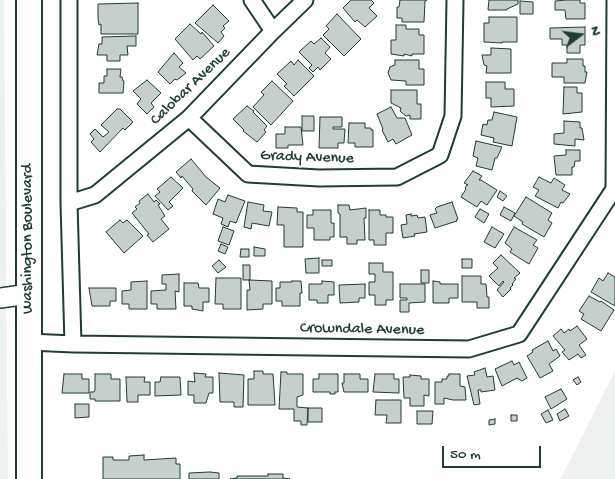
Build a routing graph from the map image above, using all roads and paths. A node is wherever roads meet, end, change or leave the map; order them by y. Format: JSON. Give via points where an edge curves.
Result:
{"nodes":[{"id":1,"x":29,"y":0,"type":"edge"},
{"id":2,"x":69,"y":0,"type":"edge"},
{"id":3,"x":252,"y":0,"type":"edge"},
{"id":4,"x":305,"y":0,"type":"edge"},
{"id":5,"x":455,"y":0,"type":"edge"},
{"id":6,"x":615,"y":0,"type":"edge"},
{"id":7,"x":273,"y":30,"type":"junction"},
{"id":8,"x":189,"y":118,"type":"junction"},
{"id":9,"x":615,"y":189,"type":"edge"},
{"id":10,"x":69,"y":203,"type":"junction"},
{"id":11,"x":29,"y":294,"type":"junction"},
{"id":12,"x":0,"y":298,"type":"edge"},
{"id":13,"x":29,"y":342,"type":"junction"},
{"id":14,"x":73,"y":344,"type":"junction"},
{"id":15,"x":29,"y":479,"type":"edge"}],
"edges":[{"from":1,"to":11,"type":"main road","name":"Washington Boulevard"},
{"from":2,"to":10,"type":"street"},
{"from":3,"to":7,"type":"street"},
{"from":4,"to":7,"type":"street","name":"Calobar Avenue"},
{"from":5,"to":8,"type":"street","name":"Grady Avenue","via":[[453,116],[440,155],[397,177],[319,178],[248,174]]},
{"from":6,"to":9,"type":"street"},
{"from":7,"to":8,"type":"street","name":"Calobar Avenue"},
{"from":8,"to":10,"type":"street","name":"Calobar Avenue","via":[[95,195]]},
{"from":9,"to":14,"type":"street","name":"Crowndale Avenue","via":[[518,334],[469,349]]},
{"from":10,"to":14,"type":"street"},
{"from":11,"to":12,"type":"street"},
{"from":11,"to":13,"type":"main road","name":"Washington Boulevard"},
{"from":13,"to":14,"type":"street","name":"Crowndale Avenue"},
{"from":13,"to":15,"type":"main road","name":"Washington Boulevard"}]}
